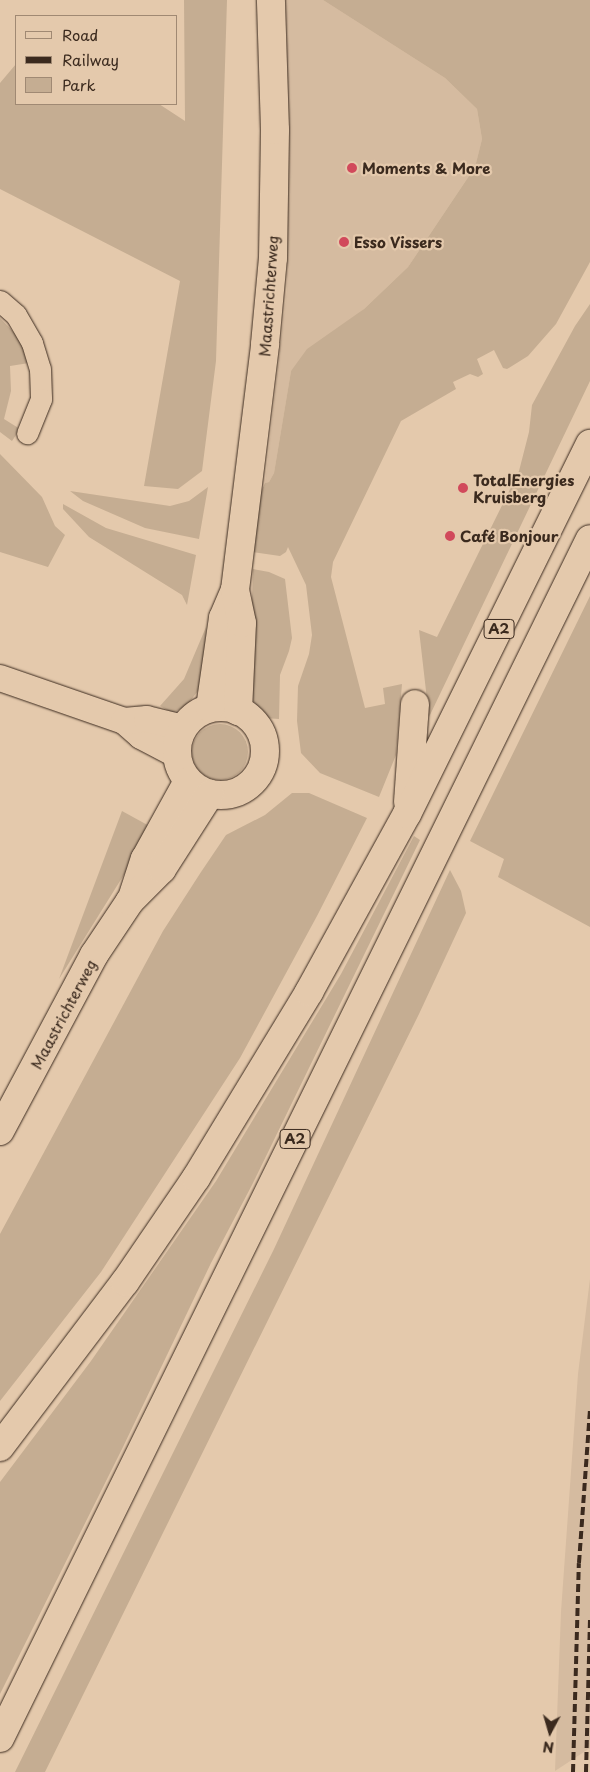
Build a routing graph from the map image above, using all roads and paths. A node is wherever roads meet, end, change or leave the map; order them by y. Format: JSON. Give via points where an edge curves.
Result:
{"nodes":[{"id":1,"x":271,"y":0,"type":"edge"},
{"id":2,"x":0,"y":301,"type":"edge"},
{"id":3,"x":27,"y":433,"type":"dead end"},
{"id":4,"x":590,"y":444,"type":"edge"},
{"id":5,"x":590,"y":539,"type":"edge"},
{"id":6,"x":236,"y":590,"type":"junction"},
{"id":7,"x":0,"y":678,"type":"edge"},
{"id":8,"x":415,"y":704,"type":"dead end"},
{"id":9,"x":210,"y":708,"type":"junction"},
{"id":10,"x":238,"y":711,"type":"junction"},
{"id":11,"x":124,"y":721,"type":"junction"},
{"id":12,"x":184,"y":728,"type":"junction"},
{"id":13,"x":177,"y":755,"type":"junction"},
{"id":14,"x":199,"y":788,"type":"junction"},
{"id":15,"x":407,"y":814,"type":"junction"},
{"id":16,"x":0,"y":1130,"type":"edge"},
{"id":17,"x":0,"y":1446,"type":"edge"},
{"id":18,"x":0,"y":1738,"type":"edge"}],
"edges":[{"from":1,"to":6,"type":"main road","name":"Maastrichterweg","via":[[275,130],[273,258],[266,344]]},
{"from":2,"to":3,"type":"street","via":[[16,315],[32,343],[40,369],[41,399]]},
{"from":4,"to":15,"type":"main road","number":"A2"},
{"from":5,"to":18,"type":"main road","number":"A2"},
{"from":6,"to":9,"type":"main road","name":"Maastrichterweg","via":[[223,618]]},
{"from":6,"to":10,"type":"main road","name":"Maastrichterweg","via":[[242,623]]},
{"from":7,"to":11,"type":"street"},
{"from":8,"to":15,"type":"main road","number":"A2"},
{"from":9,"to":10,"type":"main road"},
{"from":9,"to":12,"type":"main road","via":[[198,714]]},
{"from":10,"to":14,"type":"main road","via":[[256,724],[263,737],[263,766],[251,784],[239,792],[225,795]]},
{"from":11,"to":12,"type":"street","via":[[147,719]]},
{"from":11,"to":13,"type":"street","via":[[141,736]]},
{"from":12,"to":13,"type":"main road","via":[[178,741]]},
{"from":13,"to":14,"type":"main road","via":[[180,769]]},
{"from":14,"to":16,"type":"main road","name":"Maastrichterweg","via":[[145,859],[130,901],[79,981]]},
{"from":15,"to":17,"type":"main road","number":"A2","via":[[309,992],[196,1178],[125,1282]]}]}
